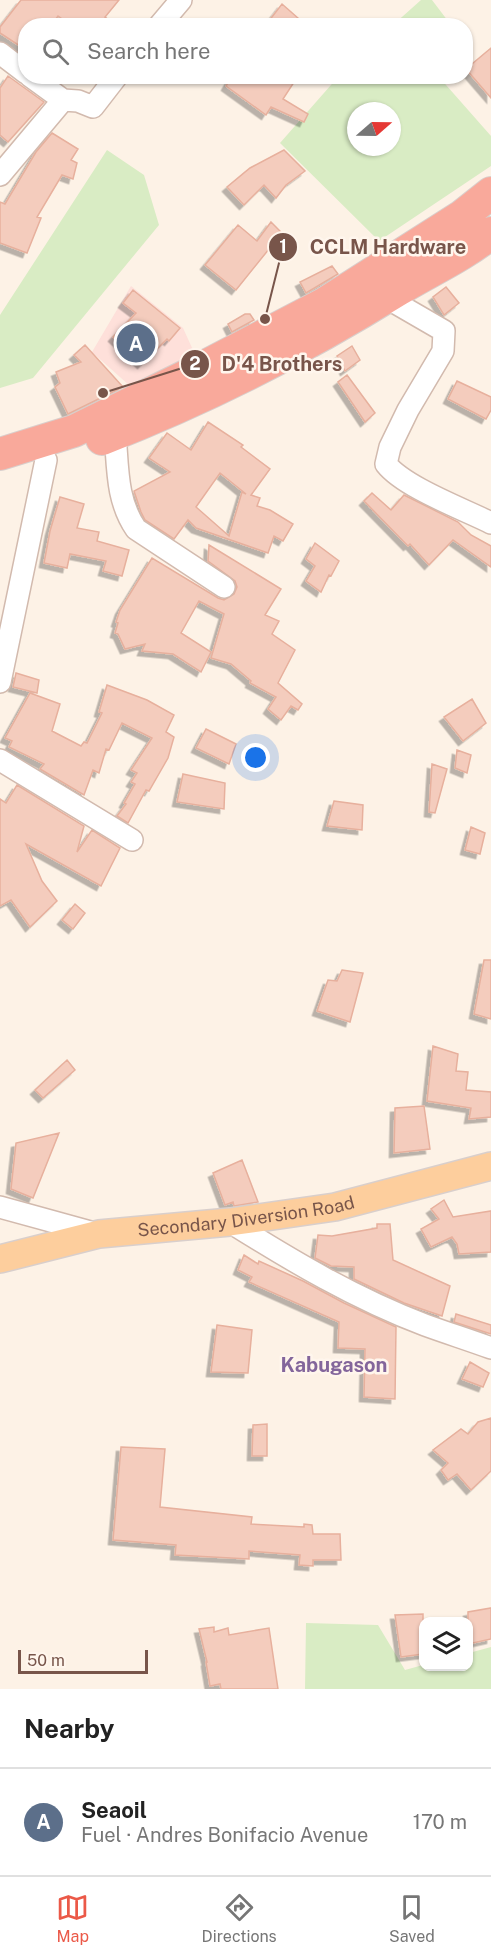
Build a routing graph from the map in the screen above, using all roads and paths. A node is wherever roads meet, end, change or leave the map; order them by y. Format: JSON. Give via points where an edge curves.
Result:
{"nodes":[{"id":1,"x":181,"y":0,"type":"edge"},
{"id":2,"x":166,"y":18,"type":"edge"},
{"id":3,"x":0,"y":53,"type":"edge"},
{"id":4,"x":18,"y":67,"type":"edge"},
{"id":5,"x":41,"y":84,"type":"edge"},
{"id":6,"x":111,"y":84,"type":"edge"},
{"id":7,"x":63,"y":100,"type":"junction"},
{"id":8,"x":0,"y":175,"type":"edge"},
{"id":9,"x":491,"y":193,"type":"edge"},
{"id":10,"x":491,"y":233,"type":"edge"},
{"id":11,"x":387,"y":298,"type":"junction"},
{"id":12,"x":115,"y":433,"type":"junction"},
{"id":13,"x":0,"y":454,"type":"edge"},
{"id":14,"x":46,"y":460,"type":"junction"},
{"id":15,"x":0,"y":477,"type":"edge"},
{"id":16,"x":491,"y":523,"type":"edge"},
{"id":17,"x":224,"y":587,"type":"dead end"},
{"id":18,"x":1,"y":675,"type":"edge"},
{"id":19,"x":0,"y":760,"type":"edge"},
{"id":20,"x":132,"y":840,"type":"dead end"},
{"id":21,"x":491,"y":1166,"type":"edge"},
{"id":22,"x":0,"y":1207,"type":"edge"},
{"id":23,"x":230,"y":1222,"type":"junction"},
{"id":24,"x":99,"y":1234,"type":"junction"},
{"id":25,"x":0,"y":1259,"type":"edge"},
{"id":26,"x":491,"y":1348,"type":"edge"}],
"edges":[{"from":1,"to":2,"type":"street"},
{"from":3,"to":4,"type":"street"},
{"from":5,"to":7,"type":"street"},
{"from":6,"to":7,"type":"street","via":[[93,107]]},
{"from":7,"to":8,"type":"street"},
{"from":9,"to":13,"type":"highway","via":[[462,216],[324,304],[74,431]]},
{"from":10,"to":11,"type":"highway"},
{"from":11,"to":12,"type":"highway","via":[[264,365]]},
{"from":11,"to":16,"type":"street","via":[[444,331],[443,351],[408,410],[386,464],[423,490]]},
{"from":12,"to":14,"type":"highway"},
{"from":12,"to":17,"type":"street","via":[[119,489],[126,515],[136,529]]},
{"from":14,"to":15,"type":"highway"},
{"from":14,"to":18,"type":"street"},
{"from":19,"to":20,"type":"street"},
{"from":21,"to":23,"type":"main road","name":"Secondary Diversion Road","via":[[335,1207]]},
{"from":22,"to":24,"type":"street","name":"Secondary Diversion Road"},
{"from":23,"to":24,"type":"main road","name":"Secondary Diversion Road"},
{"from":23,"to":26,"type":"street","via":[[347,1290],[425,1325]]},
{"from":24,"to":25,"type":"main road"}]}
